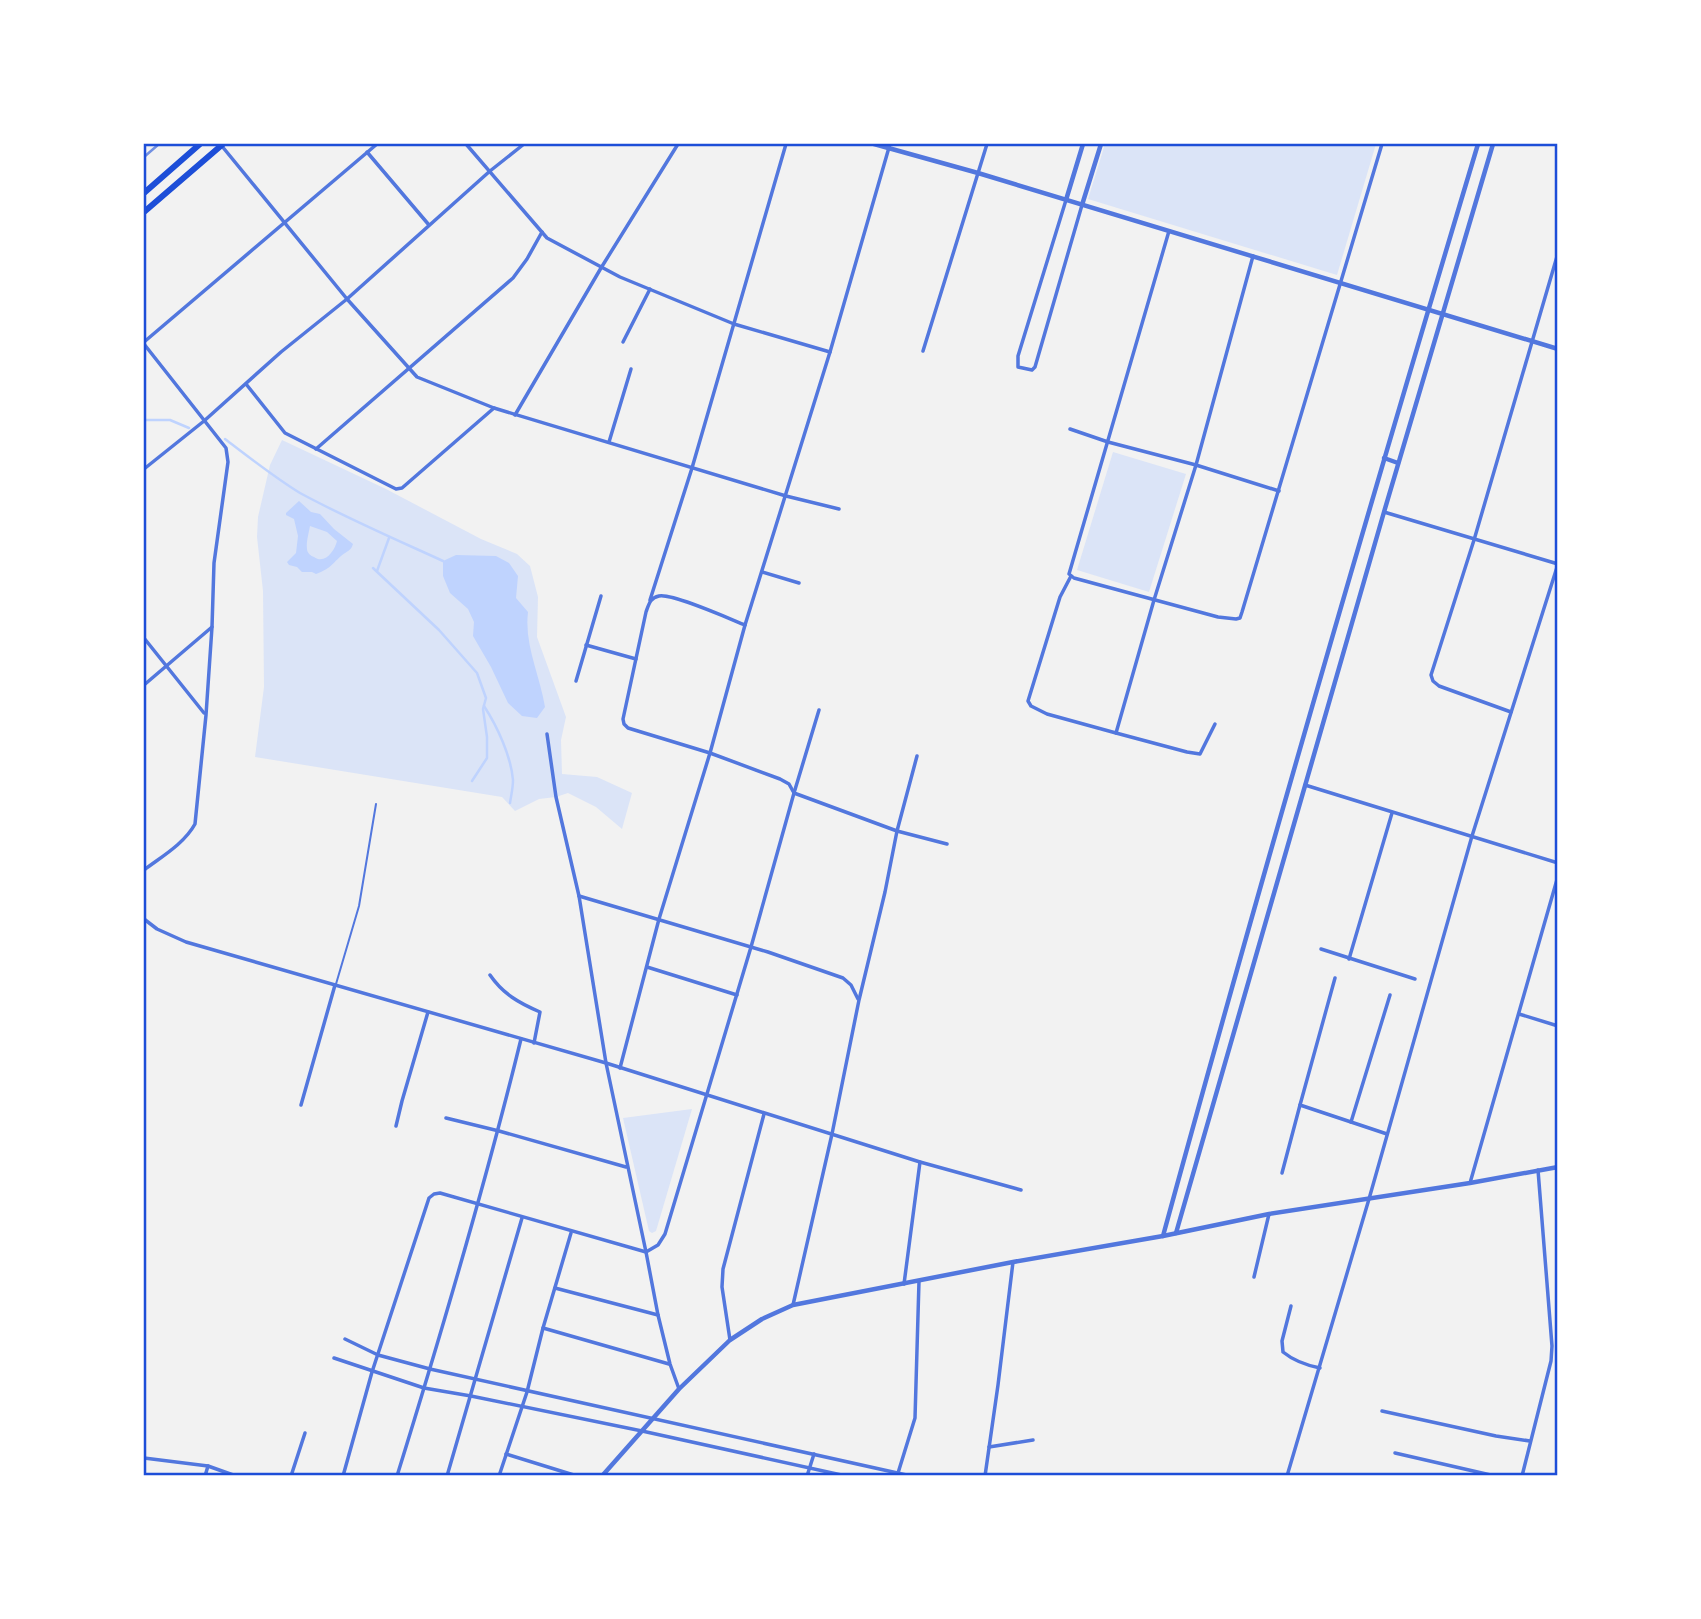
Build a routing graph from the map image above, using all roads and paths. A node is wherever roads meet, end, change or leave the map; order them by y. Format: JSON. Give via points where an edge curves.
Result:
{"nodes":[{"id":1,"x":200,"y":144,"type":"edge"},
{"id":2,"x":222,"y":144,"type":"edge"},
{"id":3,"x":377,"y":144,"type":"edge"},
{"id":4,"x":466,"y":144,"type":"edge"},
{"id":5,"x":524,"y":144,"type":"edge"},
{"id":6,"x":678,"y":144,"type":"edge"},
{"id":7,"x":786,"y":144,"type":"edge"},
{"id":8,"x":874,"y":144,"type":"edge"},
{"id":9,"x":987,"y":144,"type":"edge"},
{"id":10,"x":1083,"y":144,"type":"edge"},
{"id":11,"x":1101,"y":144,"type":"edge"},
{"id":12,"x":1382,"y":144,"type":"edge"},
{"id":13,"x":1478,"y":144,"type":"edge"},
{"id":14,"x":1493,"y":144,"type":"edge"},
{"id":15,"x":889,"y":145,"type":"edge"},
{"id":16,"x":367,"y":152,"type":"junction"},
{"id":17,"x":489,"y":171,"type":"junction"},
{"id":18,"x":978,"y":173,"type":"junction"},
{"id":19,"x":144,"y":193,"type":"edge"},
{"id":20,"x":1066,"y":200,"type":"junction"},
{"id":21,"x":1082,"y":205,"type":"junction"},
{"id":22,"x":144,"y":212,"type":"edge"},
{"id":23,"x":285,"y":222,"type":"junction"},
{"id":24,"x":429,"y":225,"type":"junction"},
{"id":25,"x":1169,"y":231,"type":"junction"},
{"id":26,"x":542,"y":232,"type":"junction"},
{"id":27,"x":1558,"y":253,"type":"edge"},
{"id":28,"x":1253,"y":256,"type":"junction"},
{"id":29,"x":601,"y":268,"type":"junction"},
{"id":30,"x":1340,"y":282,"type":"junction"},
{"id":31,"x":650,"y":289,"type":"junction"},
{"id":32,"x":347,"y":299,"type":"junction"},
{"id":33,"x":1428,"y":310,"type":"junction"},
{"id":34,"x":1441,"y":314,"type":"junction"},
{"id":35,"x":734,"y":324,"type":"junction"},
{"id":36,"x":1532,"y":341,"type":"junction"},
{"id":37,"x":623,"y":342,"type":"dead end"},
{"id":38,"x":144,"y":343,"type":"edge"},
{"id":39,"x":1558,"y":349,"type":"edge"},
{"id":40,"x":923,"y":351,"type":"dead end"},
{"id":41,"x":830,"y":352,"type":"junction"},
{"id":42,"x":409,"y":368,"type":"junction"},
{"id":43,"x":631,"y":369,"type":"dead end"},
{"id":44,"x":246,"y":384,"type":"junction"},
{"id":45,"x":494,"y":408,"type":"junction"},
{"id":46,"x":515,"y":415,"type":"junction"},
{"id":47,"x":204,"y":421,"type":"junction"},
{"id":48,"x":1070,"y":429,"type":"dead end"},
{"id":49,"x":609,"y":442,"type":"junction"},
{"id":50,"x":1108,"y":442,"type":"junction"},
{"id":51,"x":316,"y":449,"type":"junction"},
{"id":52,"x":1384,"y":458,"type":"junction"},
{"id":53,"x":1398,"y":463,"type":"junction"},
{"id":54,"x":1196,"y":465,"type":"junction"},
{"id":55,"x":692,"y":468,"type":"junction"},
{"id":56,"x":144,"y":470,"type":"edge"},
{"id":57,"x":1279,"y":491,"type":"junction"},
{"id":58,"x":786,"y":496,"type":"junction"},
{"id":59,"x":839,"y":509,"type":"dead end"},
{"id":60,"x":1384,"y":512,"type":"junction"},
{"id":61,"x":1474,"y":540,"type":"junction"},
{"id":62,"x":1557,"y":564,"type":"edge"},
{"id":63,"x":761,"y":572,"type":"junction"},
{"id":64,"x":1071,"y":576,"type":"junction"},
{"id":65,"x":799,"y":583,"type":"dead end"},
{"id":66,"x":601,"y":596,"type":"dead end"},
{"id":67,"x":650,"y":600,"type":"junction"},
{"id":68,"x":1154,"y":600,"type":"junction"},
{"id":69,"x":745,"y":625,"type":"junction"},
{"id":70,"x":212,"y":627,"type":"junction"},
{"id":71,"x":144,"y":638,"type":"edge"},
{"id":72,"x":586,"y":645,"type":"junction"},
{"id":73,"x":636,"y":659,"type":"junction"},
{"id":74,"x":167,"y":666,"type":"junction"},
{"id":75,"x":576,"y":681,"type":"dead end"},
{"id":76,"x":144,"y":685,"type":"edge"},
{"id":77,"x":819,"y":710,"type":"dead end"},
{"id":78,"x":1511,"y":712,"type":"junction"},
{"id":79,"x":206,"y":715,"type":"junction"},
{"id":80,"x":1215,"y":724,"type":"dead end"},
{"id":81,"x":1116,"y":733,"type":"junction"},
{"id":82,"x":547,"y":734,"type":"dead end"},
{"id":83,"x":709,"y":753,"type":"junction"},
{"id":84,"x":917,"y":756,"type":"dead end"},
{"id":85,"x":1304,"y":785,"type":"junction"},
{"id":86,"x":793,"y":793,"type":"junction"},
{"id":87,"x":376,"y":804,"type":"dead end"},
{"id":88,"x":1392,"y":813,"type":"junction"},
{"id":89,"x":897,"y":831,"type":"junction"},
{"id":90,"x":1472,"y":836,"type":"junction"},
{"id":91,"x":947,"y":844,"type":"dead end"},
{"id":92,"x":1558,"y":863,"type":"edge"},
{"id":93,"x":144,"y":870,"type":"edge"},
{"id":94,"x":1558,"y":876,"type":"edge"},
{"id":95,"x":579,"y":896,"type":"junction"},
{"id":96,"x":144,"y":919,"type":"edge"},
{"id":97,"x":659,"y":919,"type":"junction"},
{"id":98,"x":751,"y":947,"type":"junction"},
{"id":99,"x":1321,"y":949,"type":"dead end"},
{"id":100,"x":1349,"y":959,"type":"junction"},
{"id":101,"x":647,"y":967,"type":"junction"},
{"id":102,"x":490,"y":975,"type":"dead end"},
{"id":103,"x":1335,"y":978,"type":"dead end"},
{"id":104,"x":1415,"y":979,"type":"dead end"},
{"id":105,"x":335,"y":985,"type":"junction"},
{"id":106,"x":737,"y":995,"type":"junction"},
{"id":107,"x":1390,"y":995,"type":"dead end"},
{"id":108,"x":859,"y":1000,"type":"junction"},
{"id":109,"x":428,"y":1012,"type":"junction"},
{"id":110,"x":1519,"y":1014,"type":"junction"},
{"id":111,"x":1558,"y":1026,"type":"edge"},
{"id":112,"x":521,"y":1039,"type":"junction"},
{"id":113,"x":534,"y":1043,"type":"junction"},
{"id":114,"x":606,"y":1063,"type":"junction"},
{"id":115,"x":620,"y":1068,"type":"junction"},
{"id":116,"x":707,"y":1095,"type":"junction"},
{"id":117,"x":301,"y":1105,"type":"dead end"},
{"id":118,"x":1300,"y":1105,"type":"junction"},
{"id":119,"x":764,"y":1113,"type":"junction"},
{"id":120,"x":446,"y":1118,"type":"dead end"},
{"id":121,"x":1351,"y":1122,"type":"junction"},
{"id":122,"x":396,"y":1126,"type":"dead end"},
{"id":123,"x":499,"y":1131,"type":"junction"},
{"id":124,"x":832,"y":1134,"type":"junction"},
{"id":125,"x":1387,"y":1134,"type":"junction"},
{"id":126,"x":920,"y":1162,"type":"junction"},
{"id":127,"x":627,"y":1167,"type":"junction"},
{"id":128,"x":1558,"y":1167,"type":"edge"},
{"id":129,"x":1538,"y":1170,"type":"junction"},
{"id":130,"x":1282,"y":1173,"type":"dead end"},
{"id":131,"x":1470,"y":1183,"type":"junction"},
{"id":132,"x":1021,"y":1190,"type":"dead end"},
{"id":133,"x":1369,"y":1199,"type":"junction"},
{"id":134,"x":477,"y":1205,"type":"junction"},
{"id":135,"x":1269,"y":1214,"type":"junction"},
{"id":136,"x":522,"y":1218,"type":"junction"},
{"id":137,"x":571,"y":1232,"type":"junction"},
{"id":138,"x":1176,"y":1233,"type":"junction"},
{"id":139,"x":1163,"y":1236,"type":"junction"},
{"id":140,"x":646,"y":1252,"type":"junction"},
{"id":141,"x":1013,"y":1262,"type":"junction"},
{"id":142,"x":1254,"y":1278,"type":"dead end"},
{"id":143,"x":919,"y":1281,"type":"junction"},
{"id":144,"x":904,"y":1284,"type":"junction"},
{"id":145,"x":555,"y":1288,"type":"junction"},
{"id":146,"x":793,"y":1305,"type":"junction"},
{"id":147,"x":1292,"y":1306,"type":"dead end"},
{"id":148,"x":658,"y":1315,"type":"junction"},
{"id":149,"x":543,"y":1328,"type":"junction"},
{"id":150,"x":345,"y":1339,"type":"dead end"},
{"id":151,"x":730,"y":1340,"type":"junction"},
{"id":152,"x":1555,"y":1347,"type":"edge"},
{"id":153,"x":378,"y":1355,"type":"junction"},
{"id":154,"x":334,"y":1358,"type":"dead end"},
{"id":155,"x":670,"y":1364,"type":"junction"},
{"id":156,"x":1320,"y":1368,"type":"junction"},
{"id":157,"x":430,"y":1369,"type":"junction"},
{"id":158,"x":372,"y":1372,"type":"junction"},
{"id":159,"x":477,"y":1378,"type":"junction"},
{"id":160,"x":424,"y":1388,"type":"junction"},
{"id":161,"x":679,"y":1389,"type":"junction"},
{"id":162,"x":527,"y":1392,"type":"junction"},
{"id":163,"x":471,"y":1396,"type":"junction"},
{"id":164,"x":522,"y":1407,"type":"junction"},
{"id":165,"x":1382,"y":1411,"type":"dead end"},
{"id":166,"x":652,"y":1418,"type":"junction"},
{"id":167,"x":642,"y":1431,"type":"junction"},
{"id":168,"x":305,"y":1433,"type":"dead end"},
{"id":169,"x":1034,"y":1440,"type":"dead end"},
{"id":170,"x":1530,"y":1441,"type":"junction"},
{"id":171,"x":989,"y":1447,"type":"junction"},
{"id":172,"x":1395,"y":1452,"type":"dead end"},
{"id":173,"x":506,"y":1454,"type":"junction"},
{"id":174,"x":814,"y":1454,"type":"junction"},
{"id":175,"x":144,"y":1458,"type":"edge"},
{"id":176,"x":208,"y":1466,"type":"junction"},
{"id":177,"x":809,"y":1467,"type":"junction"},
{"id":178,"x":898,"y":1474,"type":"edge"},
{"id":179,"x":205,"y":1475,"type":"edge"},
{"id":180,"x":236,"y":1475,"type":"edge"},
{"id":181,"x":291,"y":1475,"type":"edge"},
{"id":182,"x":343,"y":1475,"type":"edge"},
{"id":183,"x":397,"y":1475,"type":"edge"},
{"id":184,"x":447,"y":1475,"type":"edge"},
{"id":185,"x":499,"y":1475,"type":"edge"},
{"id":186,"x":577,"y":1475,"type":"edge"},
{"id":187,"x":602,"y":1475,"type":"edge"},
{"id":188,"x":807,"y":1475,"type":"edge"},
{"id":189,"x":846,"y":1475,"type":"edge"},
{"id":190,"x":911,"y":1475,"type":"edge"},
{"id":191,"x":985,"y":1475,"type":"edge"},
{"id":192,"x":1287,"y":1475,"type":"edge"},
{"id":193,"x":1495,"y":1475,"type":"edge"},
{"id":194,"x":1522,"y":1475,"type":"edge"}],
"edges":[{"from":1,"to":19,"type":"main road"},
{"from":2,"to":22,"type":"main road"},
{"from":2,"to":23,"type":"street"},
{"from":3,"to":16,"type":"street"},
{"from":4,"to":17,"type":"street"},
{"from":5,"to":17,"type":"street"},
{"from":6,"to":29,"type":"street"},
{"from":7,"to":35,"type":"street"},
{"from":8,"to":15,"type":"street"},
{"from":9,"to":18,"type":"street"},
{"from":10,"to":20,"type":"street"},
{"from":11,"to":21,"type":"street"},
{"from":12,"to":30,"type":"street"},
{"from":13,"to":33,"type":"street"},
{"from":14,"to":34,"type":"street"},
{"from":15,"to":18,"type":"street"},
{"from":15,"to":41,"type":"street"},
{"from":16,"to":23,"type":"street"},
{"from":16,"to":24,"type":"street"},
{"from":17,"to":24,"type":"street"},
{"from":17,"to":26,"type":"street"},
{"from":18,"to":20,"type":"street"},
{"from":18,"to":40,"type":"street"},
{"from":20,"to":21,"type":"street"},
{"from":20,"to":21,"type":"street","via":[[1018,356],[1018,367],[1024,369],[1035,367]]},
{"from":21,"to":25,"type":"street"},
{"from":23,"to":32,"type":"street"},
{"from":23,"to":38,"type":"street"},
{"from":24,"to":32,"type":"street"},
{"from":25,"to":28,"type":"street"},
{"from":25,"to":50,"type":"street"},
{"from":26,"to":29,"type":"street"},
{"from":26,"to":42,"type":"street","via":[[513,278]]},
{"from":27,"to":36,"type":"street"},
{"from":28,"to":30,"type":"street"},
{"from":28,"to":54,"type":"street"},
{"from":29,"to":31,"type":"street"},
{"from":29,"to":46,"type":"street"},
{"from":30,"to":33,"type":"street"},
{"from":30,"to":57,"type":"street"},
{"from":31,"to":35,"type":"street"},
{"from":31,"to":37,"type":"street"},
{"from":32,"to":42,"type":"street"},
{"from":32,"to":44,"type":"street"},
{"from":33,"to":34,"type":"street"},
{"from":33,"to":52,"type":"street"},
{"from":34,"to":36,"type":"street"},
{"from":34,"to":53,"type":"street"},
{"from":35,"to":41,"type":"street"},
{"from":35,"to":55,"type":"street"},
{"from":36,"to":39,"type":"street"},
{"from":36,"to":61,"type":"street"},
{"from":38,"to":47,"type":"street"},
{"from":41,"to":58,"type":"street"},
{"from":42,"to":45,"type":"street","via":[[416,377]]},
{"from":42,"to":51,"type":"street"},
{"from":43,"to":49,"type":"street"},
{"from":44,"to":47,"type":"street"},
{"from":44,"to":51,"type":"street","via":[[285,433]]},
{"from":45,"to":46,"type":"street"},
{"from":45,"to":51,"type":"street","via":[[402,488]]},
{"from":46,"to":49,"type":"street"},
{"from":47,"to":56,"type":"street"},
{"from":47,"to":70,"type":"street","via":[[228,455],[214,563]]},
{"from":48,"to":50,"type":"street"},
{"from":49,"to":55,"type":"street"},
{"from":50,"to":54,"type":"street"},
{"from":50,"to":64,"type":"street","via":[[1069,570]]},
{"from":52,"to":53,"type":"street"},
{"from":52,"to":139,"type":"street"},
{"from":53,"to":60,"type":"street"},
{"from":54,"to":57,"type":"street"},
{"from":54,"to":68,"type":"street"},
{"from":55,"to":58,"type":"street"},
{"from":55,"to":67,"type":"street"},
{"from":57,"to":68,"type":"street","via":[[1240,618],[1218,617]]},
{"from":58,"to":59,"type":"street"},
{"from":58,"to":63,"type":"street"},
{"from":60,"to":61,"type":"street"},
{"from":60,"to":85,"type":"street"},
{"from":61,"to":62,"type":"street"},
{"from":61,"to":78,"type":"street","via":[[1431,675],[1440,686]]},
{"from":62,"to":78,"type":"street"},
{"from":63,"to":65,"type":"street"},
{"from":63,"to":69,"type":"street"},
{"from":64,"to":68,"type":"street"},
{"from":64,"to":81,"type":"street","via":[[1060,597],[1028,701],[1047,714]]},
{"from":66,"to":72,"type":"street"},
{"from":67,"to":69,"type":"street","via":[[671,597]]},
{"from":67,"to":73,"type":"street"},
{"from":68,"to":81,"type":"street"},
{"from":69,"to":83,"type":"street"},
{"from":70,"to":74,"type":"street"},
{"from":70,"to":79,"type":"street"},
{"from":71,"to":74,"type":"street"},
{"from":72,"to":73,"type":"street"},
{"from":72,"to":75,"type":"street"},
{"from":73,"to":83,"type":"street","via":[[623,719],[628,728]]},
{"from":74,"to":76,"type":"street"},
{"from":74,"to":79,"type":"street"},
{"from":77,"to":86,"type":"street"},
{"from":78,"to":90,"type":"street"},
{"from":79,"to":93,"type":"street","via":[[195,824],[184,839]]},
{"from":80,"to":81,"type":"street","via":[[1200,754]]},
{"from":82,"to":95,"type":"street"},
{"from":83,"to":86,"type":"street","via":[[780,779]]},
{"from":83,"to":97,"type":"street"},
{"from":84,"to":89,"type":"street"},
{"from":85,"to":88,"type":"street"},
{"from":85,"to":138,"type":"street"},
{"from":86,"to":89,"type":"street"},
{"from":86,"to":98,"type":"street"},
{"from":87,"to":105,"type":"lane","via":[[359,906]]},
{"from":88,"to":90,"type":"street"},
{"from":88,"to":100,"type":"street"},
{"from":89,"to":91,"type":"street"},
{"from":89,"to":108,"type":"street"},
{"from":90,"to":92,"type":"street"},
{"from":90,"to":125,"type":"street"},
{"from":94,"to":110,"type":"street"},
{"from":95,"to":97,"type":"street"},
{"from":95,"to":114,"type":"street"},
{"from":96,"to":105,"type":"street","via":[[186,942]]},
{"from":97,"to":98,"type":"street"},
{"from":97,"to":101,"type":"street"},
{"from":98,"to":106,"type":"street"},
{"from":98,"to":108,"type":"street","via":[[843,978]]},
{"from":99,"to":100,"type":"street"},
{"from":100,"to":104,"type":"street"},
{"from":101,"to":106,"type":"street"},
{"from":101,"to":115,"type":"street"},
{"from":102,"to":113,"type":"street","via":[[512,998],[540,1012]]},
{"from":103,"to":118,"type":"street"},
{"from":105,"to":109,"type":"street"},
{"from":105,"to":117,"type":"street"},
{"from":106,"to":116,"type":"street"},
{"from":107,"to":121,"type":"street"},
{"from":108,"to":124,"type":"street"},
{"from":109,"to":112,"type":"street"},
{"from":109,"to":122,"type":"street"},
{"from":110,"to":111,"type":"street"},
{"from":110,"to":131,"type":"street"},
{"from":112,"to":113,"type":"street"},
{"from":112,"to":123,"type":"street"},
{"from":113,"to":114,"type":"street"},
{"from":114,"to":115,"type":"street"},
{"from":114,"to":127,"type":"street"},
{"from":115,"to":116,"type":"street"},
{"from":116,"to":119,"type":"street"},
{"from":116,"to":140,"type":"street","via":[[665,1234]]},
{"from":118,"to":121,"type":"street"},
{"from":118,"to":130,"type":"street"},
{"from":119,"to":124,"type":"street"},
{"from":119,"to":151,"type":"street","via":[[723,1269]]},
{"from":120,"to":123,"type":"street"},
{"from":121,"to":125,"type":"street"},
{"from":123,"to":127,"type":"street"},
{"from":123,"to":134,"type":"street"},
{"from":124,"to":126,"type":"street"},
{"from":124,"to":146,"type":"street"},
{"from":125,"to":133,"type":"street"},
{"from":126,"to":132,"type":"street"},
{"from":126,"to":144,"type":"street"},
{"from":127,"to":140,"type":"street"},
{"from":128,"to":129,"type":"street"},
{"from":129,"to":131,"type":"street"},
{"from":129,"to":152,"type":"street"},
{"from":131,"to":133,"type":"street"},
{"from":133,"to":135,"type":"street"},
{"from":133,"to":156,"type":"street"},
{"from":134,"to":136,"type":"street"},
{"from":134,"to":153,"type":"street","via":[[440,1193],[429,1198]]},
{"from":134,"to":157,"type":"street"},
{"from":135,"to":138,"type":"street"},
{"from":135,"to":142,"type":"street"},
{"from":136,"to":137,"type":"street"},
{"from":136,"to":159,"type":"street"},
{"from":137,"to":140,"type":"street"},
{"from":137,"to":145,"type":"street"},
{"from":138,"to":139,"type":"street"},
{"from":139,"to":141,"type":"street"},
{"from":140,"to":148,"type":"street"},
{"from":141,"to":143,"type":"street"},
{"from":141,"to":171,"type":"street"},
{"from":143,"to":144,"type":"street"},
{"from":143,"to":178,"type":"street","via":[[915,1418]]},
{"from":144,"to":146,"type":"street"},
{"from":145,"to":148,"type":"street"},
{"from":145,"to":149,"type":"street"},
{"from":146,"to":151,"type":"street"},
{"from":147,"to":156,"type":"street","via":[[1283,1352]]},
{"from":148,"to":155,"type":"street"},
{"from":149,"to":155,"type":"street"},
{"from":149,"to":162,"type":"street"},
{"from":150,"to":153,"type":"street"},
{"from":151,"to":161,"type":"street"},
{"from":152,"to":170,"type":"street"},
{"from":153,"to":157,"type":"street"},
{"from":153,"to":158,"type":"street"},
{"from":154,"to":158,"type":"street"},
{"from":155,"to":161,"type":"street"},
{"from":156,"to":192,"type":"street"},
{"from":157,"to":159,"type":"street"},
{"from":157,"to":160,"type":"street"},
{"from":158,"to":160,"type":"street"},
{"from":158,"to":182,"type":"street"},
{"from":159,"to":162,"type":"street"},
{"from":159,"to":163,"type":"street"},
{"from":160,"to":163,"type":"street"},
{"from":160,"to":183,"type":"street"},
{"from":161,"to":166,"type":"street"},
{"from":162,"to":164,"type":"street"},
{"from":162,"to":166,"type":"street"},
{"from":163,"to":164,"type":"street"},
{"from":163,"to":184,"type":"street"},
{"from":164,"to":167,"type":"street"},
{"from":164,"to":173,"type":"street"},
{"from":165,"to":170,"type":"street"},
{"from":166,"to":167,"type":"street"},
{"from":166,"to":174,"type":"street"},
{"from":167,"to":177,"type":"street"},
{"from":167,"to":187,"type":"street"},
{"from":168,"to":181,"type":"street"},
{"from":169,"to":171,"type":"street"},
{"from":170,"to":194,"type":"street"},
{"from":171,"to":191,"type":"street"},
{"from":172,"to":193,"type":"street"},
{"from":173,"to":185,"type":"street"},
{"from":173,"to":186,"type":"street"},
{"from":174,"to":177,"type":"street"},
{"from":174,"to":178,"type":"street"},
{"from":175,"to":176,"type":"street"},
{"from":176,"to":179,"type":"street"},
{"from":176,"to":180,"type":"street"},
{"from":177,"to":188,"type":"street"},
{"from":177,"to":189,"type":"street"},
{"from":178,"to":190,"type":"street"}]}
